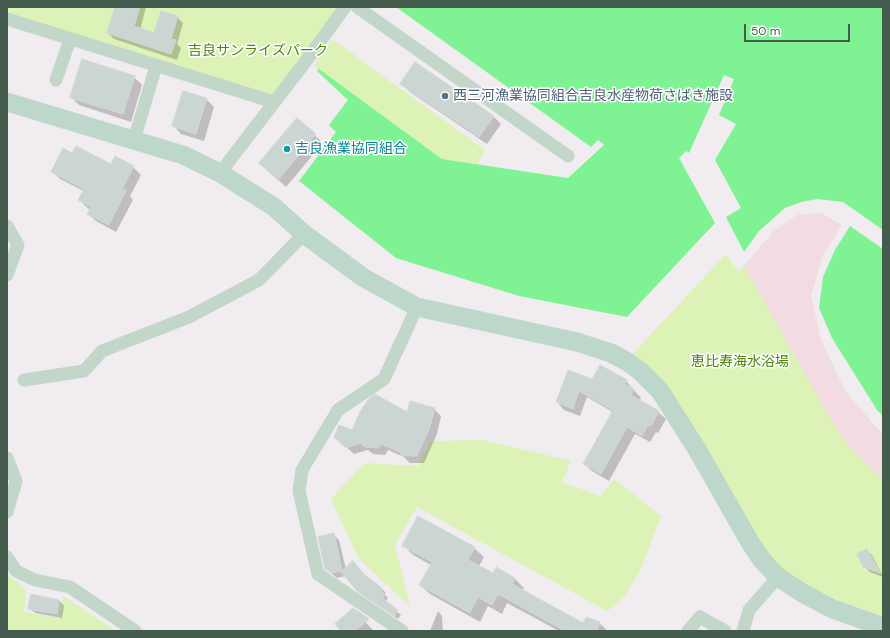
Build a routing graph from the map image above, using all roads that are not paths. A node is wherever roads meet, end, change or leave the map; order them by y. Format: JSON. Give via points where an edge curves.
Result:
{"nodes":[{"id":1,"x":344,"y":7,"type":"edge"},
{"id":2,"x":357,"y":7,"type":"edge"},
{"id":3,"x":7,"y":19,"type":"edge"},
{"id":4,"x":70,"y":38,"type":"junction"},
{"id":5,"x":156,"y":66,"type":"junction"},
{"id":6,"x":56,"y":80,"type":"dead end"},
{"id":7,"x":7,"y":102,"type":"edge"},
{"id":8,"x":274,"y":102,"type":"junction"},
{"id":9,"x":134,"y":140,"type":"junction"},
{"id":10,"x":568,"y":156,"type":"dead end"},
{"id":11,"x":220,"y":173,"type":"junction"},
{"id":12,"x":7,"y":226,"type":"edge"},
{"id":13,"x":304,"y":234,"type":"junction"},
{"id":14,"x":7,"y":275,"type":"edge"},
{"id":15,"x":417,"y":307,"type":"junction"},
{"id":16,"x":24,"y":380,"type":"dead end"},
{"id":17,"x":7,"y":458,"type":"edge"},
{"id":18,"x":7,"y":512,"type":"edge"},
{"id":19,"x":7,"y":557,"type":"edge"},
{"id":20,"x":778,"y":577,"type":"junction"},
{"id":21,"x":883,"y":627,"type":"edge"},
{"id":22,"x":135,"y":631,"type":"edge"},
{"id":23,"x":402,"y":631,"type":"edge"},
{"id":24,"x":688,"y":631,"type":"edge"},
{"id":25,"x":725,"y":631,"type":"edge"},
{"id":26,"x":743,"y":631,"type":"edge"}],
"edges":[{"from":1,"to":8,"type":"street"},
{"from":2,"to":10,"type":"street"},
{"from":3,"to":4,"type":"street"},
{"from":4,"to":5,"type":"street"},
{"from":4,"to":6,"type":"street"},
{"from":5,"to":8,"type":"street"},
{"from":5,"to":9,"type":"street"},
{"from":7,"to":9,"type":"street"},
{"from":8,"to":11,"type":"street"},
{"from":9,"to":11,"type":"street","via":[[183,155]]},
{"from":11,"to":13,"type":"street","via":[[274,207]]},
{"from":12,"to":14,"type":"street","via":[[18,245]]},
{"from":13,"to":15,"type":"street","via":[[364,278]]},
{"from":13,"to":16,"type":"street","via":[[258,280],[189,317],[102,351],[84,371]]},
{"from":15,"to":20,"type":"street","via":[[577,342],[611,353],[639,370],[660,391],[751,544]]},
{"from":15,"to":23,"type":"street","via":[[384,378],[338,410],[302,470],[299,491],[318,574]]},
{"from":17,"to":18,"type":"street","via":[[16,481]]},
{"from":19,"to":22,"type":"street","via":[[16,571],[35,580],[70,587]]},
{"from":20,"to":21,"type":"street","via":[[833,609]]},
{"from":20,"to":26,"type":"street","via":[[749,610]]},
{"from":24,"to":25,"type":"street","via":[[700,617]]}]}
